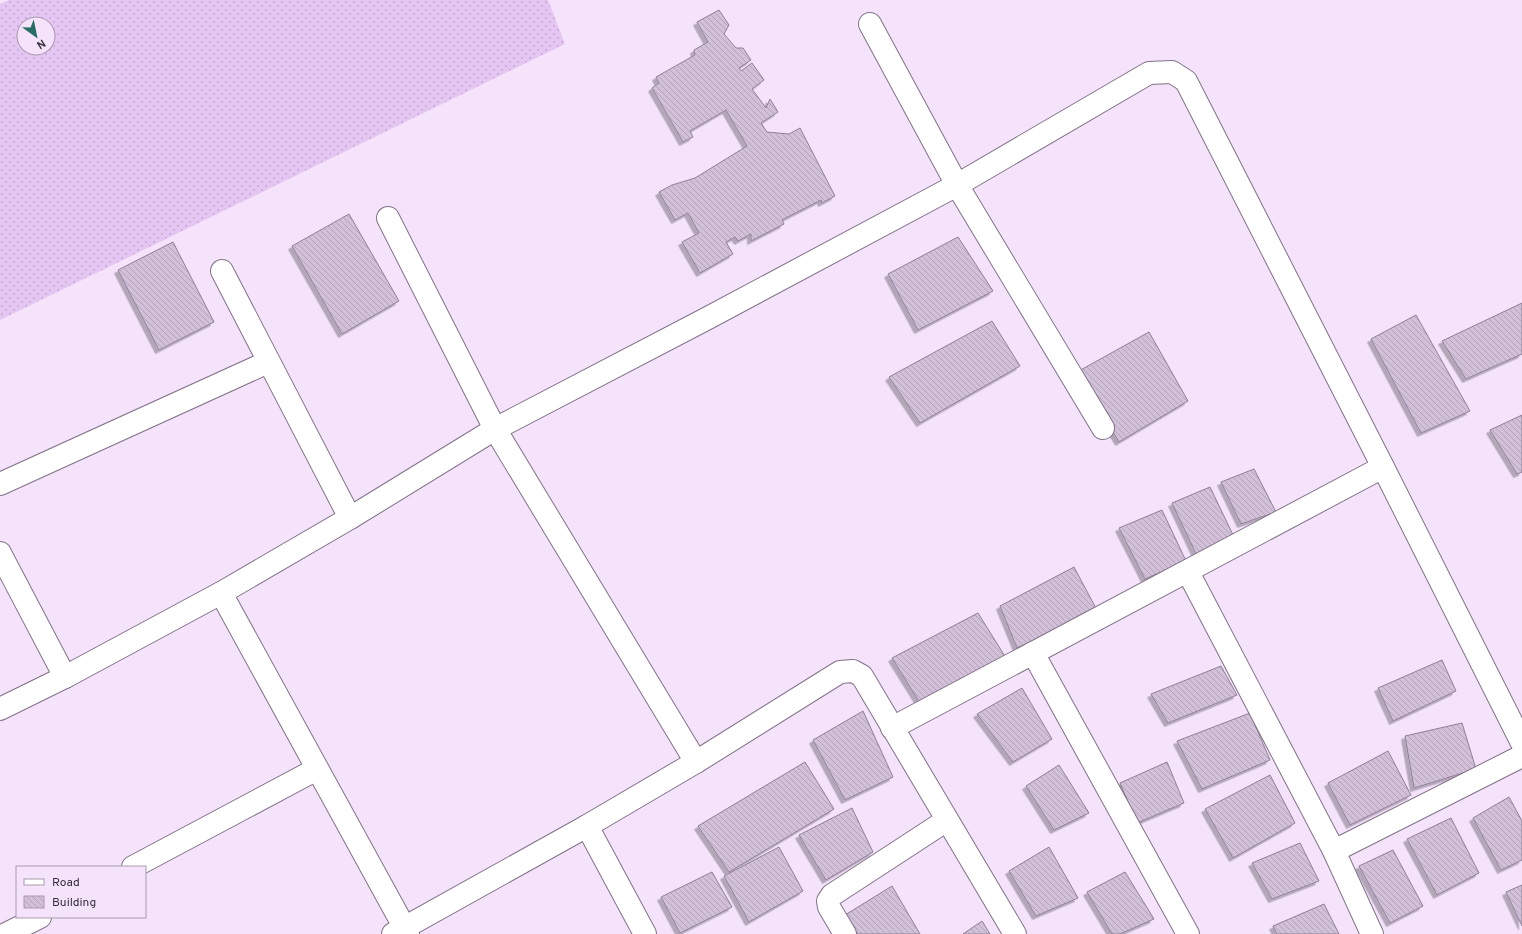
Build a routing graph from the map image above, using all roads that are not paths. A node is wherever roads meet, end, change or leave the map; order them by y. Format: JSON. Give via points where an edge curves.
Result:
{"nodes":[{"id":1,"x":870,"y":24,"type":"dead end"},
{"id":2,"x":957,"y":185,"type":"junction"},
{"id":3,"x":388,"y":218,"type":"dead end"},
{"id":4,"x":222,"y":271,"type":"dead end"},
{"id":5,"x":268,"y":362,"type":"junction"},
{"id":6,"x":1103,"y":428,"type":"dead end"},
{"id":7,"x":496,"y":429,"type":"junction"},
{"id":8,"x":1384,"y":467,"type":"junction"},
{"id":9,"x":0,"y":484,"type":"edge"},
{"id":10,"x":350,"y":518,"type":"junction"},
{"id":11,"x":0,"y":553,"type":"edge"},
{"id":12,"x":1188,"y":572,"type":"junction"},
{"id":13,"x":221,"y":593,"type":"junction"},
{"id":14,"x":1033,"y":653,"type":"junction"},
{"id":15,"x":65,"y":677,"type":"junction"},
{"id":16,"x":0,"y":709,"type":"edge"},
{"id":17,"x":892,"y":728,"type":"junction"},
{"id":18,"x":1522,"y":743,"type":"edge"},
{"id":19,"x":1522,"y":756,"type":"edge"},
{"id":20,"x":696,"y":762,"type":"junction"},
{"id":21,"x":317,"y":768,"type":"junction"},
{"id":22,"x":947,"y":820,"type":"junction"},
{"id":23,"x":587,"y":826,"type":"junction"},
{"id":24,"x":1334,"y":851,"type":"junction"},
{"id":25,"x":135,"y":866,"type":"edge"},
{"id":26,"x":38,"y":918,"type":"edge"},
{"id":27,"x":402,"y":932,"type":"edge"},
{"id":28,"x":6,"y":934,"type":"edge"},
{"id":29,"x":645,"y":934,"type":"edge"},
{"id":30,"x":845,"y":934,"type":"edge"},
{"id":31,"x":1015,"y":934,"type":"edge"},
{"id":32,"x":1188,"y":934,"type":"edge"},
{"id":33,"x":1372,"y":934,"type":"edge"}],
"edges":[{"from":1,"to":2,"type":"street"},
{"from":2,"to":6,"type":"street"},
{"from":2,"to":7,"type":"street"},
{"from":2,"to":8,"type":"street","via":[[1149,73],[1172,72],[1186,81]]},
{"from":3,"to":7,"type":"street"},
{"from":4,"to":5,"type":"street"},
{"from":5,"to":9,"type":"street"},
{"from":5,"to":10,"type":"street"},
{"from":7,"to":10,"type":"street"},
{"from":7,"to":20,"type":"street"},
{"from":8,"to":12,"type":"street"},
{"from":8,"to":18,"type":"street"},
{"from":10,"to":13,"type":"street"},
{"from":11,"to":15,"type":"street"},
{"from":12,"to":14,"type":"street"},
{"from":12,"to":24,"type":"street"},
{"from":13,"to":15,"type":"street"},
{"from":13,"to":21,"type":"street"},
{"from":14,"to":17,"type":"street"},
{"from":14,"to":32,"type":"street"},
{"from":15,"to":16,"type":"street"},
{"from":17,"to":20,"type":"street","via":[[862,676],[852,671],[840,672]]},
{"from":17,"to":22,"type":"street"},
{"from":19,"to":24,"type":"street"},
{"from":20,"to":23,"type":"street"},
{"from":21,"to":25,"type":"street"},
{"from":21,"to":27,"type":"street"},
{"from":22,"to":30,"type":"street","via":[[832,895],[828,901],[829,907]]},
{"from":22,"to":31,"type":"street"},
{"from":23,"to":27,"type":"street"},
{"from":23,"to":29,"type":"street"},
{"from":24,"to":33,"type":"street"},
{"from":26,"to":28,"type":"street"}]}
